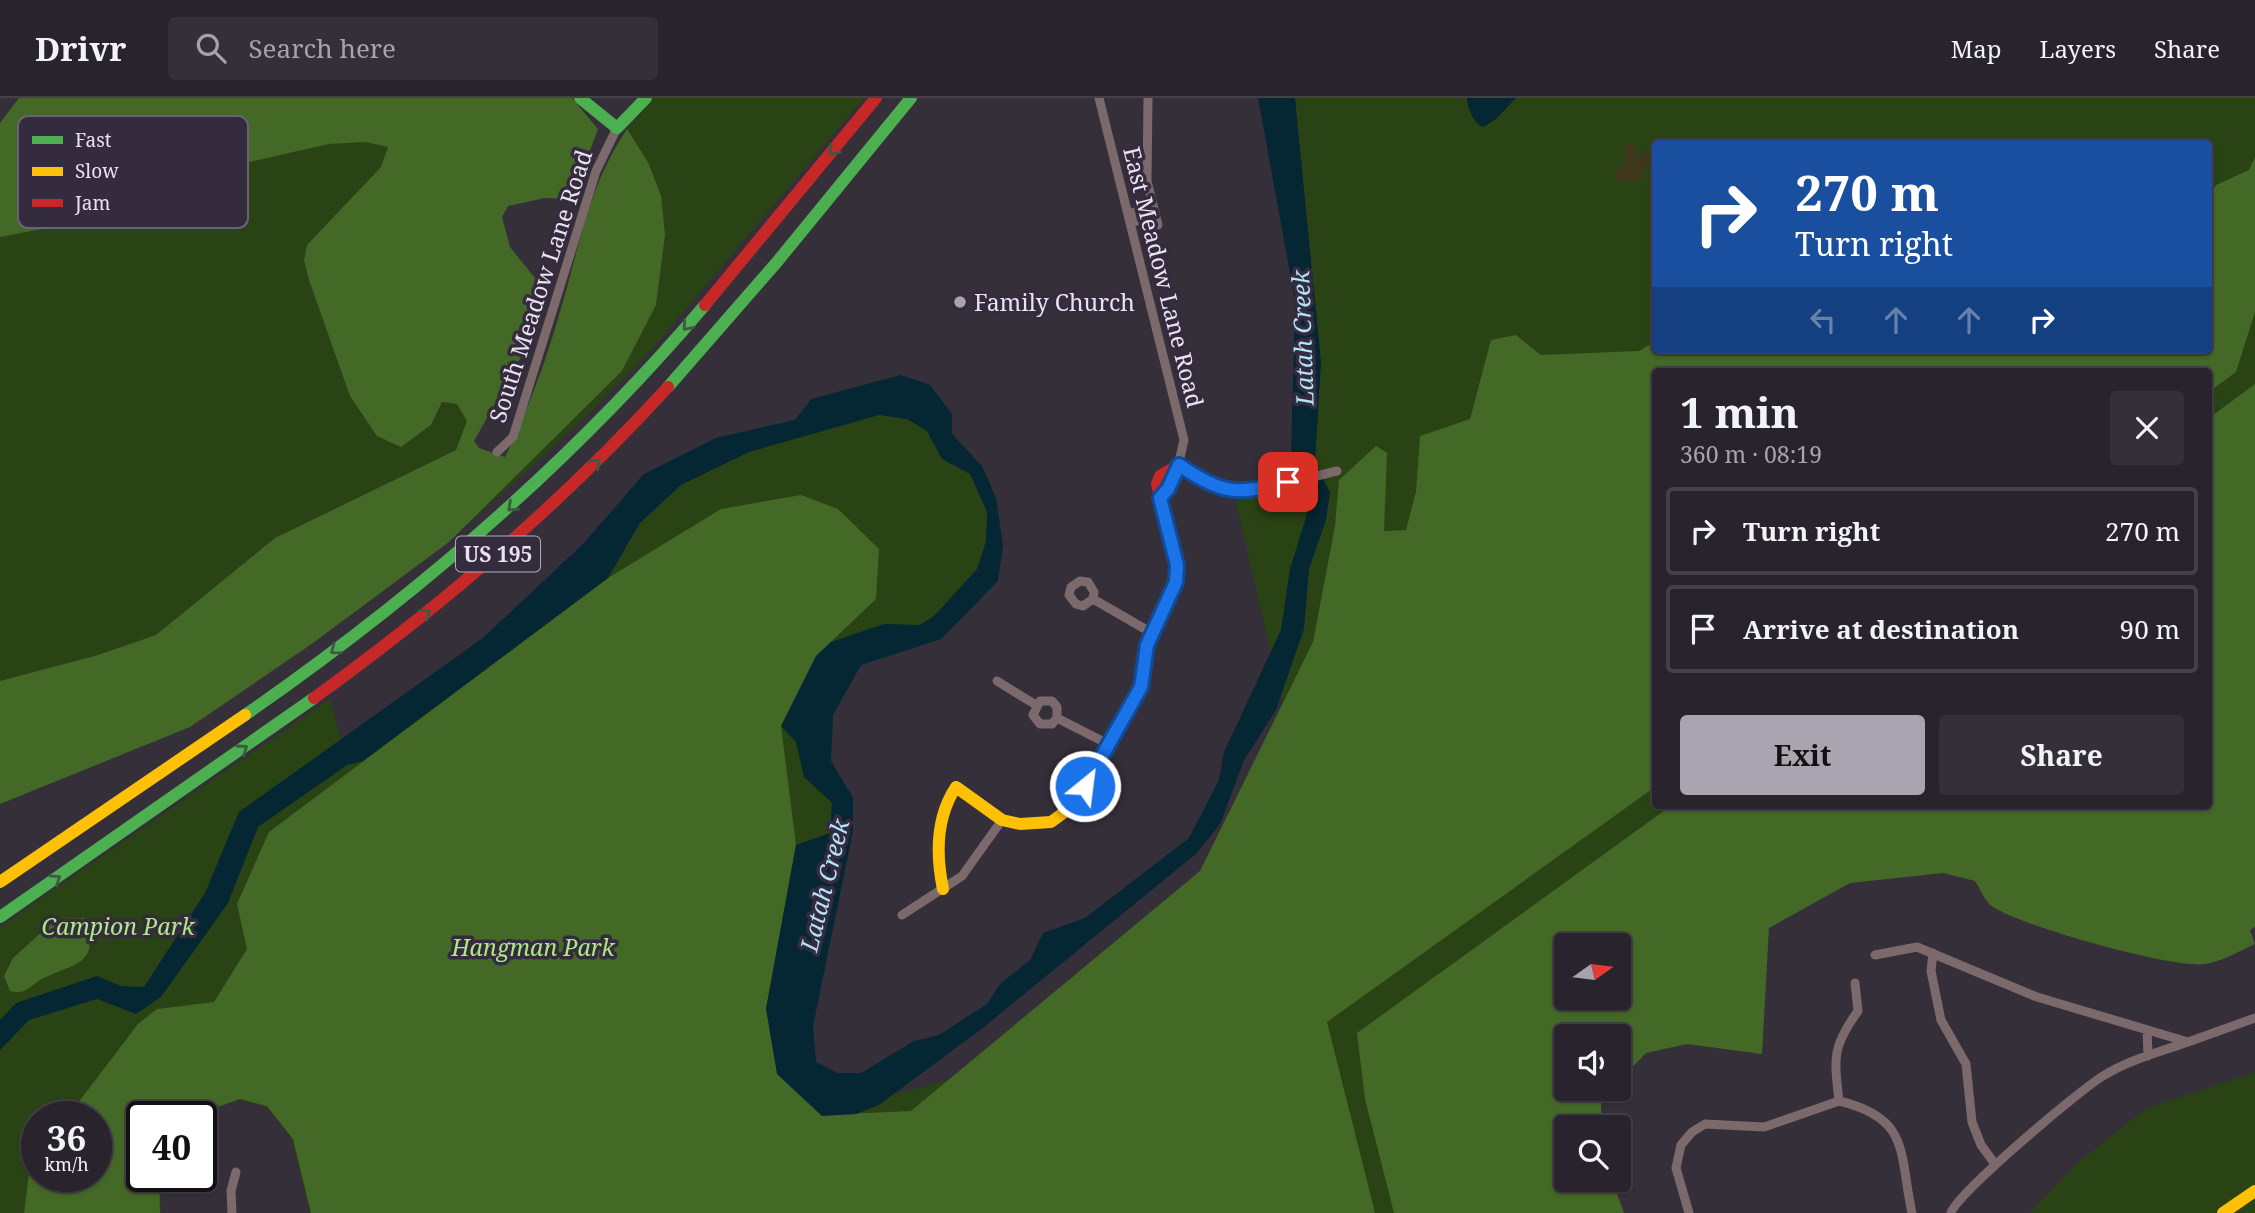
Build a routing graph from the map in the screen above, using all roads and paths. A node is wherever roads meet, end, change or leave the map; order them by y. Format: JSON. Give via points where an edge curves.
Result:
{"nodes":[{"id":1,"x":580,"y":98,"type":"edge"},
{"id":2,"x":646,"y":98,"type":"edge"},
{"id":3,"x":876,"y":98,"type":"edge"},
{"id":4,"x":911,"y":98,"type":"edge"},
{"id":5,"x":1099,"y":98,"type":"edge"},
{"id":6,"x":1148,"y":98,"type":"edge"},
{"id":7,"x":617,"y":128,"type":"junction"},
{"id":8,"x":1129,"y":218,"type":"junction"},
{"id":9,"x":496,"y":452,"type":"dead end"},
{"id":10,"x":1179,"y":465,"type":"junction"},
{"id":11,"x":1337,"y":471,"type":"dead end"},
{"id":12,"x":1093,"y":599,"type":"dead end"},
{"id":13,"x":1152,"y":632,"type":"junction"},
{"id":14,"x":997,"y":681,"type":"dead end"},
{"id":15,"x":1036,"y":705,"type":"junction"},
{"id":16,"x":1057,"y":718,"type":"junction"},
{"id":17,"x":1108,"y":744,"type":"junction"},
{"id":18,"x":1002,"y":820,"type":"junction"},
{"id":19,"x":0,"y":883,"type":"edge"},
{"id":20,"x":943,"y":889,"type":"junction"},
{"id":21,"x":902,"y":915,"type":"dead end"},
{"id":22,"x":0,"y":918,"type":"edge"},
{"id":23,"x":1933,"y":953,"type":"junction"},
{"id":24,"x":1875,"y":955,"type":"dead end"},
{"id":25,"x":1855,"y":983,"type":"dead end"},
{"id":26,"x":2255,"y":1018,"type":"edge"},
{"id":27,"x":2147,"y":1030,"type":"junction"},
{"id":28,"x":2188,"y":1042,"type":"junction"},
{"id":29,"x":2148,"y":1056,"type":"junction"},
{"id":30,"x":1839,"y":1101,"type":"junction"},
{"id":31,"x":1995,"y":1164,"type":"junction"},
{"id":32,"x":236,"y":1172,"type":"dead end"},
{"id":33,"x":2255,"y":1191,"type":"edge"},
{"id":34,"x":232,"y":1213,"type":"edge"},
{"id":35,"x":1689,"y":1213,"type":"edge"},
{"id":36,"x":1912,"y":1213,"type":"edge"},
{"id":37,"x":1951,"y":1213,"type":"edge"},
{"id":38,"x":2223,"y":1213,"type":"edge"}],
"edges":[{"from":1,"to":7,"type":"main road"},
{"from":2,"to":7,"type":"main road","name":"South Meadow Lane Road"},
{"from":3,"to":19,"type":"main road","number":"US 195","one_way":true,"via":[[646,374],[501,517],[419,587],[236,724]]},
{"from":22,"to":4,"type":"main road","number":"US 195","one_way":true,"via":[[327,690],[536,521],[615,445],[739,309]]},
{"from":5,"to":8,"type":"street","name":"East Meadow Lane Road"},
{"from":6,"to":8,"type":"street","via":[[1145,150],[1155,216]]},
{"from":7,"to":9,"type":"street","name":"South Meadow Lane Road","via":[[596,170],[513,437]]},
{"from":8,"to":10,"type":"street","name":"East Meadow Lane Road","via":[[1184,440]]},
{"from":10,"to":11,"type":"street","via":[[1230,492]]},
{"from":10,"to":13,"type":"main road","via":[[1160,476],[1156,488],[1177,573],[1172,594]]},
{"from":12,"to":13,"type":"street"},
{"from":13,"to":17,"type":"main road","via":[[1141,687]]},
{"from":14,"to":15,"type":"street"},
{"from":15,"to":16,"type":"street","via":[[1052,701],[1059,710]]},
{"from":15,"to":16,"type":"street","via":[[1033,715],[1040,724],[1048,726]]},
{"from":16,"to":17,"type":"street"},
{"from":17,"to":18,"type":"main road","via":[[1073,806],[1062,816],[1031,826]]},
{"from":18,"to":20,"type":"street","via":[[962,876]]},
{"from":18,"to":20,"type":"main road","via":[[956,787],[946,798],[937,867]]},
{"from":20,"to":21,"type":"street"},
{"from":23,"to":24,"type":"street","via":[[1917,947]]},
{"from":23,"to":27,"type":"street","via":[[2013,988]]},
{"from":23,"to":31,"type":"street","via":[[1931,971],[1941,1020],[1966,1064],[1972,1122],[1981,1146]]},
{"from":25,"to":30,"type":"street","via":[[1858,1010],[1835,1053]]},
{"from":26,"to":28,"type":"street"},
{"from":27,"to":28,"type":"street"},
{"from":27,"to":29,"type":"street"},
{"from":28,"to":29,"type":"street"},
{"from":29,"to":31,"type":"street","via":[[2102,1076]]},
{"from":30,"to":35,"type":"street","via":[[1774,1125],[1705,1124],[1692,1132],[1681,1145],[1676,1168]]},
{"from":30,"to":36,"type":"street","via":[[1877,1114],[1892,1127],[1903,1154]]},
{"from":31,"to":37,"type":"street","via":[[1960,1197]]},
{"from":32,"to":34,"type":"street"},
{"from":33,"to":38,"type":"main road"}]}
